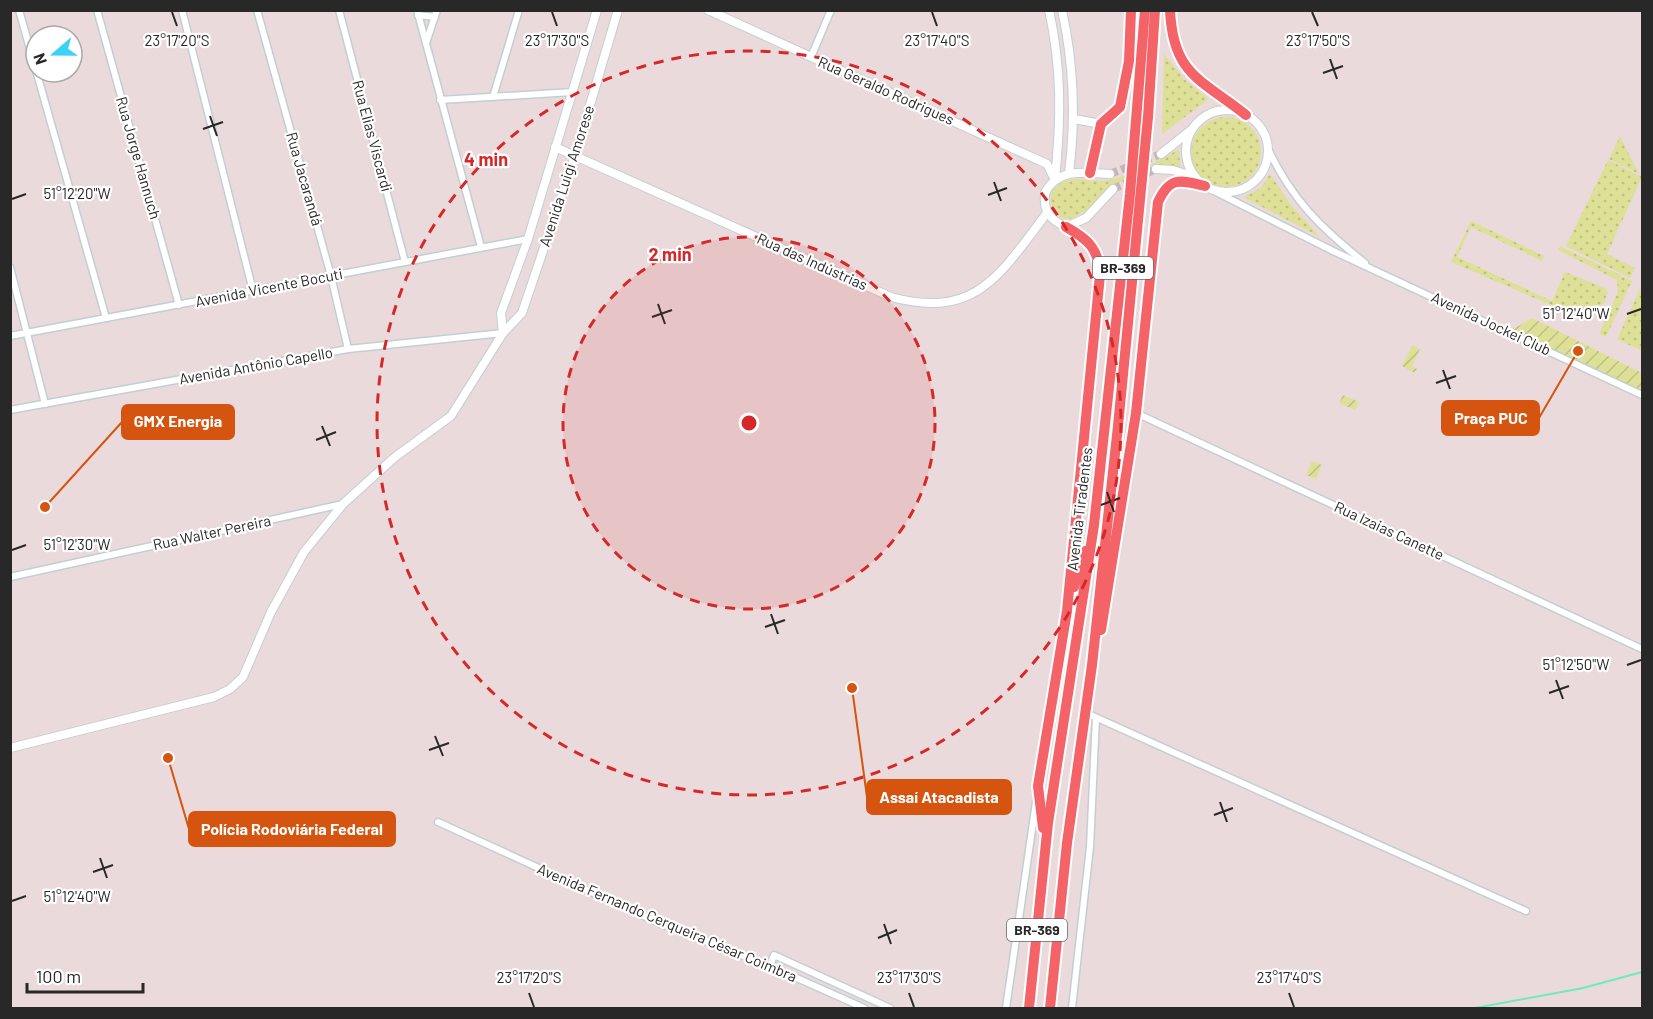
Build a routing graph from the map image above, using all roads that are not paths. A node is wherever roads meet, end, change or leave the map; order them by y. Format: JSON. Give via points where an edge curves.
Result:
{"nodes":[{"id":1,"x":19,"y":10,"type":"edge"},
{"id":2,"x":97,"y":10,"type":"edge"},
{"id":3,"x":182,"y":10,"type":"edge"},
{"id":4,"x":257,"y":10,"type":"edge"},
{"id":5,"x":339,"y":10,"type":"edge"},
{"id":6,"x":519,"y":10,"type":"edge"},
{"id":7,"x":597,"y":10,"type":"edge"},
{"id":8,"x":618,"y":10,"type":"edge"},
{"id":9,"x":708,"y":10,"type":"edge"},
{"id":10,"x":831,"y":10,"type":"edge"},
{"id":11,"x":1049,"y":10,"type":"edge"},
{"id":12,"x":1062,"y":10,"type":"edge"},
{"id":13,"x":1131,"y":10,"type":"edge"},
{"id":14,"x":1145,"y":10,"type":"edge"},
{"id":15,"x":1155,"y":10,"type":"edge"},
{"id":16,"x":1170,"y":10,"type":"edge"},
{"id":17,"x":417,"y":13,"type":"edge"},
{"id":18,"x":436,"y":14,"type":"edge"},
{"id":19,"x":1053,"y":28,"type":"junction"},
{"id":20,"x":1067,"y":33,"type":"junction"},
{"id":21,"x":426,"y":44,"type":"junction"},
{"id":22,"x":811,"y":57,"type":"junction"},
{"id":23,"x":573,"y":92,"type":"junction"},
{"id":24,"x":493,"y":97,"type":"junction"},
{"id":25,"x":440,"y":100,"type":"junction"},
{"id":26,"x":1246,"y":115,"type":"junction"},
{"id":27,"x":1074,"y":119,"type":"junction"},
{"id":28,"x":1101,"y":124,"type":"junction"},
{"id":29,"x":1191,"y":130,"type":"junction"},
{"id":30,"x":555,"y":147,"type":"junction"},
{"id":31,"x":1268,"y":149,"type":"junction"},
{"id":32,"x":1161,"y":154,"type":"tunnel mouth"},
{"id":33,"x":575,"y":156,"type":"junction"},
{"id":34,"x":1156,"y":169,"type":"tunnel mouth"},
{"id":35,"x":1069,"y":173,"type":"junction"},
{"id":36,"x":1090,"y":173,"type":"junction"},
{"id":37,"x":1110,"y":174,"type":"tunnel mouth"},
{"id":38,"x":1195,"y":177,"type":"junction"},
{"id":39,"x":1054,"y":180,"type":"junction"},
{"id":40,"x":1210,"y":188,"type":"junction"},
{"id":41,"x":1113,"y":189,"type":"tunnel mouth"},
{"id":42,"x":1047,"y":213,"type":"junction"},
{"id":43,"x":1066,"y":226,"type":"junction"},
{"id":44,"x":528,"y":238,"type":"junction"},
{"id":45,"x":481,"y":248,"type":"junction"},
{"id":46,"x":405,"y":262,"type":"junction"},
{"id":47,"x":10,"y":267,"type":"edge"},
{"id":48,"x":1373,"y":269,"type":"junction"},
{"id":49,"x":331,"y":276,"type":"junction"},
{"id":50,"x":253,"y":291,"type":"junction"},
{"id":51,"x":179,"y":305,"type":"junction"},
{"id":52,"x":106,"y":318,"type":"junction"},
{"id":53,"x":28,"y":333,"type":"junction"},
{"id":54,"x":503,"y":333,"type":"junction"},
{"id":55,"x":10,"y":336,"type":"edge"},
{"id":56,"x":348,"y":349,"type":"junction"},
{"id":57,"x":1642,"y":395,"type":"edge"},
{"id":58,"x":45,"y":404,"type":"junction"},
{"id":59,"x":10,"y":410,"type":"edge"},
{"id":60,"x":1136,"y":413,"type":"junction"},
{"id":61,"x":343,"y":504,"type":"junction"},
{"id":62,"x":1094,"y":525,"type":"junction"},
{"id":63,"x":10,"y":577,"type":"edge"},
{"id":64,"x":1067,"y":611,"type":"junction"},
{"id":65,"x":1642,"y":649,"type":"edge"},
{"id":66,"x":1092,"y":665,"type":"junction"},
{"id":67,"x":1084,"y":712,"type":"junction"},
{"id":68,"x":1096,"y":718,"type":"junction"},
{"id":69,"x":10,"y":748,"type":"edge"},
{"id":70,"x":1038,"y":786,"type":"junction"},
{"id":71,"x":438,"y":822,"type":"dead end"},
{"id":72,"x":1046,"y":852,"type":"junction"},
{"id":73,"x":1526,"y":911,"type":"dead end"},
{"id":74,"x":770,"y":966,"type":"junction"},
{"id":75,"x":864,"y":1008,"type":"edge"},
{"id":76,"x":890,"y":1008,"type":"edge"},
{"id":77,"x":1006,"y":1008,"type":"edge"},
{"id":78,"x":1029,"y":1008,"type":"edge"},
{"id":79,"x":1050,"y":1008,"type":"edge"},
{"id":80,"x":1072,"y":1008,"type":"edge"}],
"edges":[{"from":1,"to":52,"type":"street"},
{"from":2,"to":51,"type":"street","name":"Rua Jorge Hannuch"},
{"from":3,"to":50,"type":"street"},
{"from":4,"to":49,"type":"street","name":"Rua Jacarandá"},
{"from":5,"to":46,"type":"street","name":"Rua Elias Viscardi"},
{"from":6,"to":24,"type":"street"},
{"from":7,"to":23,"type":"street","name":"Avenida Luigi Amorese"},
{"from":8,"to":33,"type":"street","name":"Avenida Luigi Amorese"},
{"from":9,"to":22,"type":"street","name":"Rua Geraldo Rodrigues"},
{"from":10,"to":22,"type":"street"},
{"from":11,"to":19,"type":"street"},
{"from":12,"to":20,"type":"street"},
{"from":13,"to":28,"type":"highway","via":[[1129,61],[1120,106]]},
{"from":14,"to":62,"type":"highway","name":"Avenida Tiradentes","number":"BR-369","via":[[1129,206]]},
{"from":15,"to":66,"type":"highway","name":"Avenida Tiradentes","number":"BR-369","via":[[1139,208]]},
{"from":16,"to":26,"type":"highway","via":[[1171,35],[1180,61],[1196,78]]},
{"from":17,"to":18,"type":"street"},
{"from":17,"to":21,"type":"street"},
{"from":18,"to":21,"type":"street"},
{"from":19,"to":20,"type":"street"},
{"from":19,"to":39,"type":"street","via":[[1061,107]]},
{"from":20,"to":27,"type":"street"},
{"from":21,"to":25,"type":"street"},
{"from":22,"to":39,"type":"street","name":"Rua Geraldo Rodrigues","via":[[1047,164]]},
{"from":23,"to":24,"type":"street"},
{"from":23,"to":30,"type":"street","name":"Avenida Luigi Amorese"},
{"from":24,"to":25,"type":"street"},
{"from":25,"to":45,"type":"street"},
{"from":26,"to":29,"type":"street","via":[[1231,110],[1215,112]]},
{"from":26,"to":31,"type":"street","via":[[1261,129]]},
{"from":27,"to":28,"type":"street"},
{"from":27,"to":35,"type":"street"},
{"from":28,"to":36,"type":"highway"},
{"from":29,"to":32,"type":"street"},
{"from":29,"to":38,"type":"street","via":[[1186,154]]},
{"from":30,"to":33,"type":"street","name":"Rua das Indústrias"},
{"from":30,"to":44,"type":"street","name":"Avenida Luigi Amorese"},
{"from":31,"to":40,"type":"street","via":[[1266,165],[1252,184],[1238,191]]},
{"from":31,"to":48,"type":"street","name":"Avenida Jockei Club","via":[[1283,180],[1305,209],[1326,232]]},
{"from":33,"to":42,"type":"street","name":"Rua das Indústrias","via":[[891,297],[918,304],[954,301],[987,286]]},
{"from":33,"to":54,"type":"street","name":"Avenida Luigi Amorese","via":[[522,313]]},
{"from":34,"to":38,"type":"street"},
{"from":35,"to":36,"type":"street"},
{"from":35,"to":39,"type":"street"},
{"from":36,"to":37,"type":"street"},
{"from":38,"to":40,"type":"street"},
{"from":39,"to":42,"type":"street","via":[[1045,193]]},
{"from":40,"to":48,"type":"street","name":"Avenida Jockei Club"},
{"from":40,"to":60,"type":"highway","via":[[1183,180],[1175,182],[1165,188],[1158,202]]},
{"from":41,"to":43,"type":"street","via":[[1086,218]]},
{"from":42,"to":43,"type":"street","via":[[1052,221]]},
{"from":43,"to":64,"type":"highway","via":[[1090,242],[1100,262]]},
{"from":44,"to":45,"type":"street","name":"Avenida Vicente Bocuti"},
{"from":44,"to":54,"type":"street","name":"Avenida Luigi Amorese","via":[[501,313]]},
{"from":45,"to":46,"type":"street","name":"Avenida Vicente Bocuti"},
{"from":46,"to":49,"type":"street","name":"Avenida Vicente Bocuti"},
{"from":47,"to":53,"type":"street"},
{"from":48,"to":57,"type":"street","name":"Avenida Jockei Club"},
{"from":49,"to":50,"type":"street","name":"Avenida Vicente Bocuti"},
{"from":49,"to":56,"type":"street","name":"Rua Jacarandá"},
{"from":50,"to":51,"type":"street","name":"Avenida Vicente Bocuti"},
{"from":51,"to":52,"type":"street","name":"Avenida Vicente Bocuti"},
{"from":52,"to":53,"type":"street","name":"Avenida Vicente Bocuti"},
{"from":53,"to":55,"type":"street","name":"Avenida Vicente Bocuti"},
{"from":53,"to":58,"type":"street"},
{"from":54,"to":56,"type":"street","name":"Avenida Antônio Capello"},
{"from":54,"to":61,"type":"street","name":"Avenida Luigi Amorese","via":[[451,416],[395,457]]},
{"from":56,"to":58,"type":"street","name":"Avenida Antônio Capello"},
{"from":58,"to":59,"type":"street","name":"Avenida Antônio Capello"},
{"from":60,"to":65,"type":"street","name":"Rua Izaias Canette"},
{"from":60,"to":66,"type":"highway","via":[[1106,610]]},
{"from":61,"to":63,"type":"street","name":"Rua Walter Pereira"},
{"from":61,"to":69,"type":"street","name":"Avenida Luigi Amorese","via":[[304,552],[271,612],[243,677],[230,689],[214,697]]},
{"from":62,"to":64,"type":"highway"},
{"from":62,"to":72,"type":"highway","name":"Avenida Tiradentes","number":"BR-369"},
{"from":64,"to":70,"type":"highway"},
{"from":66,"to":67,"type":"highway","name":"Avenida Tiradentes","number":"BR-369"},
{"from":67,"to":68,"type":"street"},
{"from":67,"to":79,"type":"highway","name":"Avenida Tiradentes","number":"BR-369"},
{"from":68,"to":73,"type":"street"},
{"from":68,"to":80,"type":"street","via":[[1090,847]]},
{"from":70,"to":72,"type":"highway"},
{"from":70,"to":77,"type":"street"},
{"from":71,"to":74,"type":"street","name":"Avenida Fernando Cerqueira César Coimbra","via":[[659,923]]},
{"from":72,"to":78,"type":"highway","name":"Avenida Tiradentes","number":"BR-369"},
{"from":74,"to":75,"type":"street","name":"Avenida Fernando Cerqueira César Coimbra"},
{"from":74,"to":76,"type":"street","via":[[774,955]]}]}
